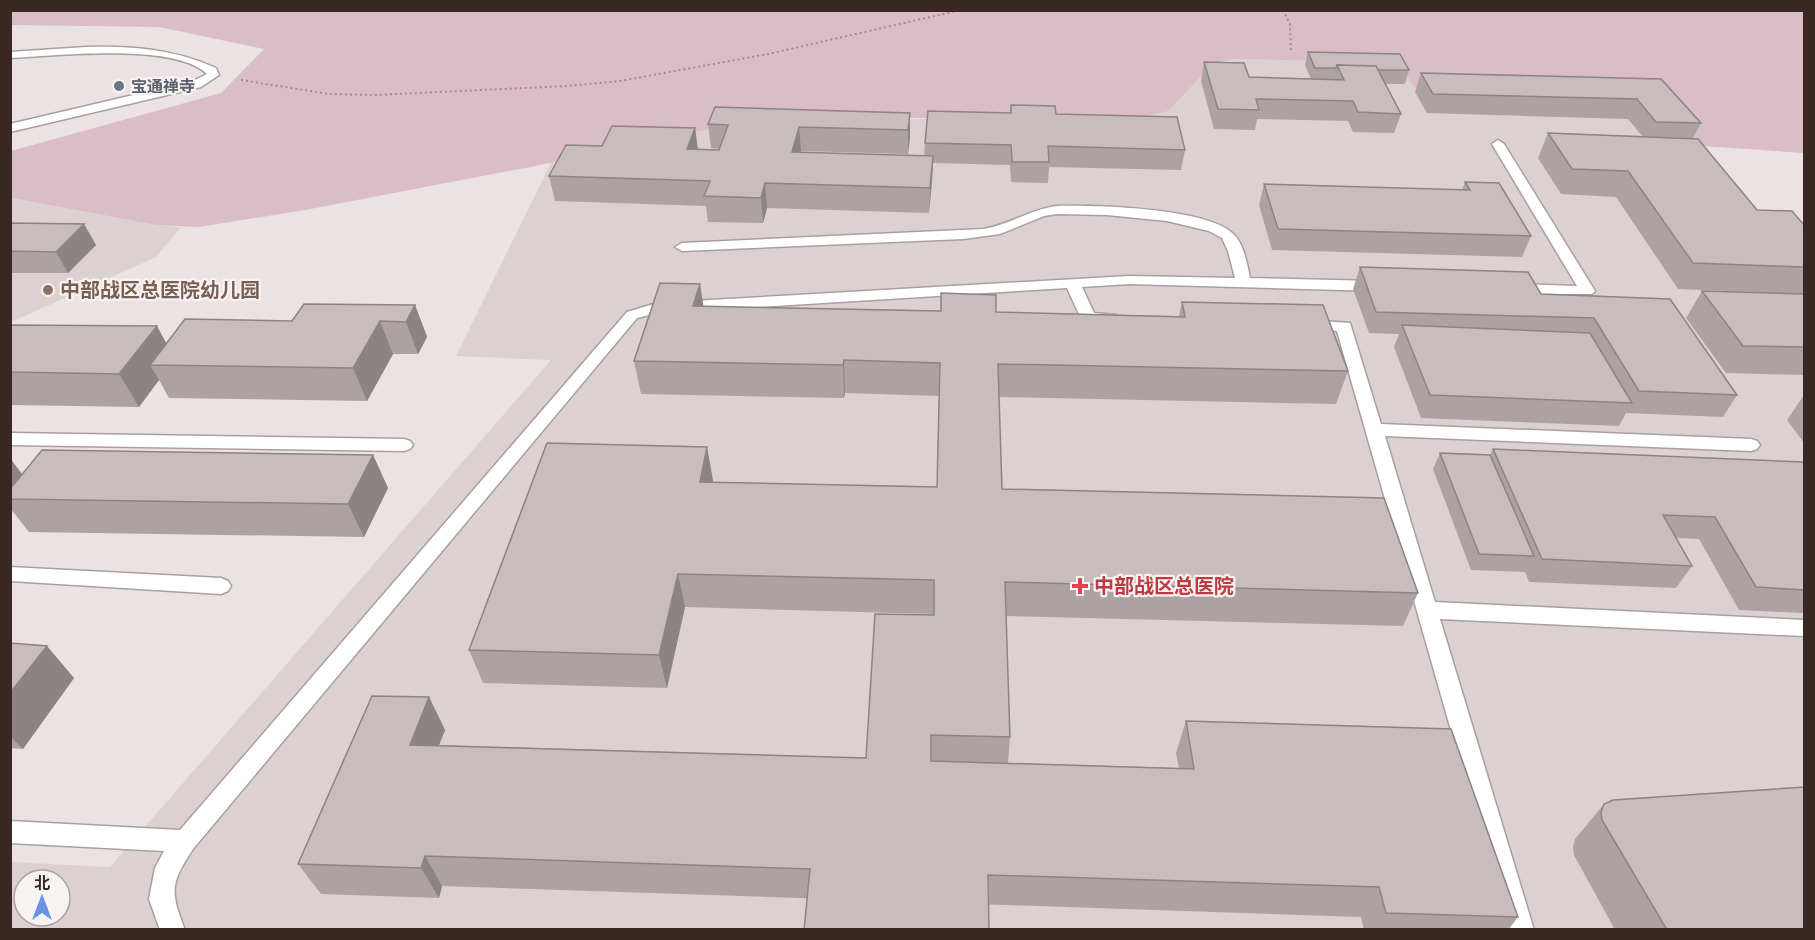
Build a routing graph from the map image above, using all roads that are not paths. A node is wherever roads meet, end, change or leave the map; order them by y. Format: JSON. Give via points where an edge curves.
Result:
{"nodes":[{"id":1,"x":10,"y":55,"type":"edge"},
{"id":2,"x":10,"y":128,"type":"edge"},
{"id":3,"x":1498,"y":144,"type":"dead end"},
{"id":4,"x":682,"y":247,"type":"dead end"},
{"id":5,"x":1244,"y":282,"type":"junction"},
{"id":6,"x":1073,"y":284,"type":"junction"},
{"id":7,"x":1398,"y":286,"type":"edge"},
{"id":8,"x":1505,"y":289,"type":"edge"},
{"id":9,"x":1123,"y":319,"type":"edge"},
{"id":10,"x":1286,"y":324,"type":"edge"},
{"id":11,"x":1374,"y":429,"type":"junction"},
{"id":12,"x":10,"y":439,"type":"edge"},
{"id":13,"x":404,"y":445,"type":"dead end"},
{"id":14,"x":1751,"y":445,"type":"dead end"},
{"id":15,"x":10,"y":574,"type":"edge"},
{"id":16,"x":221,"y":586,"type":"dead end"},
{"id":17,"x":1427,"y":610,"type":"junction"},
{"id":18,"x":1804,"y":628,"type":"edge"},
{"id":19,"x":10,"y":832,"type":"edge"},
{"id":20,"x":185,"y":841,"type":"junction"},
{"id":21,"x":173,"y":930,"type":"edge"},
{"id":22,"x":1521,"y":930,"type":"edge"}],
"edges":[{"from":1,"to":2,"type":"lane","via":[[151,53],[212,70],[211,78],[197,84]]},
{"from":3,"to":8,"type":"lane","via":[[1587,291]]},
{"from":4,"to":5,"type":"lane","via":[[963,235],[995,231],[1042,212],[1096,211],[1163,216],[1216,228],[1229,237]]},
{"from":5,"to":6,"type":"lane","via":[[1129,280]]},
{"from":5,"to":7,"type":"lane"},
{"from":6,"to":9,"type":"lane","via":[[1088,318]]},
{"from":6,"to":20,"type":"lane","via":[[657,308],[632,315]]},
{"from":10,"to":11,"type":"lane","via":[[1344,326]]},
{"from":11,"to":14,"type":"lane"},
{"from":11,"to":17,"type":"lane"},
{"from":12,"to":13,"type":"lane"},
{"from":15,"to":16,"type":"lane"},
{"from":17,"to":18,"type":"lane"},
{"from":17,"to":22,"type":"lane"},
{"from":19,"to":20,"type":"lane"},
{"from":20,"to":21,"type":"lane","via":[[167,868],[161,899]]}]}
